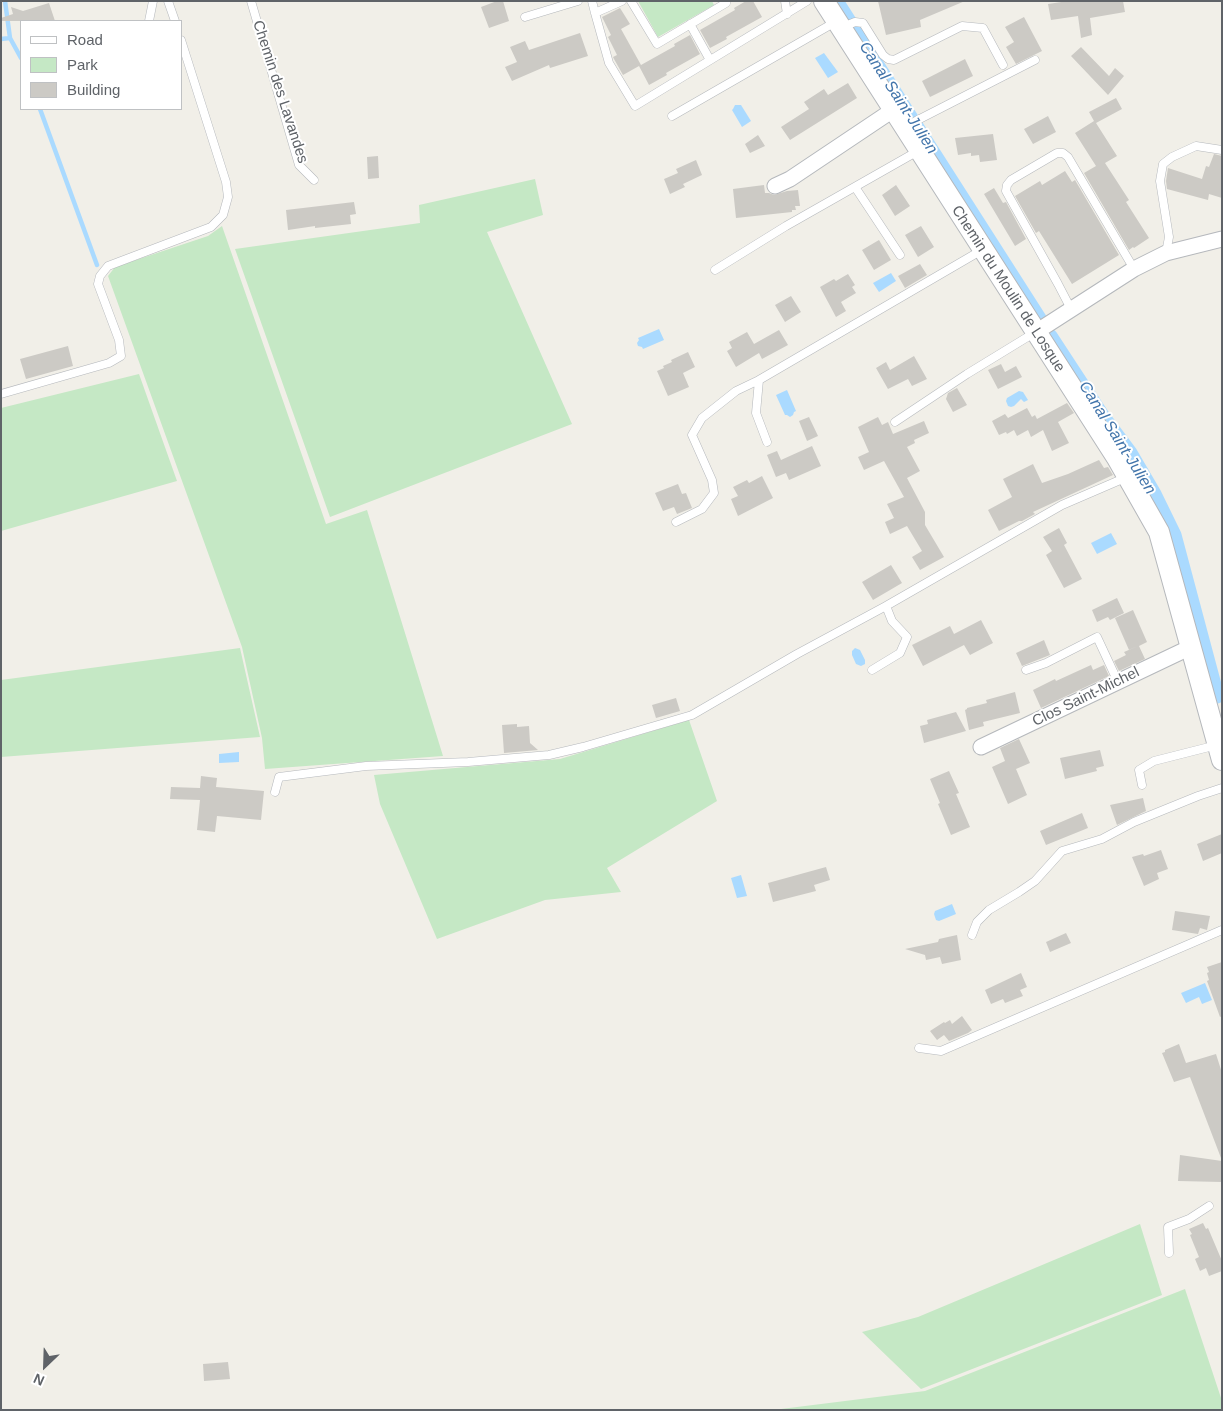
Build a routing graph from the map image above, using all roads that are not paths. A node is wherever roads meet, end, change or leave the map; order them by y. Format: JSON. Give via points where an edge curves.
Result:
{"nodes":[{"id":1,"x":152,"y":1,"type":"edge"},
{"id":2,"x":168,"y":1,"type":"edge"},
{"id":3,"x":251,"y":1,"type":"edge"},
{"id":4,"x":578,"y":1,"type":"edge"},
{"id":5,"x":592,"y":1,"type":"edge"},
{"id":6,"x":622,"y":1,"type":"edge"},
{"id":7,"x":631,"y":1,"type":"edge"},
{"id":8,"x":724,"y":1,"type":"edge"},
{"id":9,"x":784,"y":1,"type":"edge"},
{"id":10,"x":807,"y":1,"type":"edge"},
{"id":11,"x":824,"y":1,"type":"edge"},
{"id":12,"x":595,"y":13,"type":"junction"},
{"id":13,"x":787,"y":14,"type":"junction"},
{"id":14,"x":524,"y":17,"type":"dead end"},
{"id":15,"x":149,"y":20,"type":"edge"},
{"id":16,"x":175,"y":20,"type":"edge"},
{"id":17,"x":690,"y":24,"type":"junction"},
{"id":18,"x":844,"y":24,"type":"junction"},
{"id":19,"x":182,"y":43,"type":"edge"},
{"id":20,"x":710,"y":60,"type":"junction"},
{"id":21,"x":1035,"y":60,"type":"dead end"},
{"id":22,"x":1003,"y":65,"type":"dead end"},
{"id":23,"x":893,"y":110,"type":"junction"},
{"id":24,"x":672,"y":116,"type":"dead end"},
{"id":25,"x":911,"y":124,"type":"junction"},
{"id":26,"x":919,"y":150,"type":"junction"},
{"id":27,"x":1222,"y":150,"type":"edge"},
{"id":28,"x":314,"y":180,"type":"dead end"},
{"id":29,"x":775,"y":186,"type":"dead end"},
{"id":30,"x":855,"y":187,"type":"junction"},
{"id":31,"x":1222,"y":239,"type":"edge"},
{"id":32,"x":983,"y":249,"type":"junction"},
{"id":33,"x":1166,"y":253,"type":"junction"},
{"id":34,"x":900,"y":255,"type":"dead end"},
{"id":35,"x":1134,"y":269,"type":"junction"},
{"id":36,"x":715,"y":270,"type":"dead end"},
{"id":37,"x":1071,"y":309,"type":"junction"},
{"id":38,"x":1042,"y":328,"type":"junction"},
{"id":39,"x":758,"y":380,"type":"junction"},
{"id":40,"x":1,"y":394,"type":"edge"},
{"id":41,"x":895,"y":422,"type":"dead end"},
{"id":42,"x":767,"y":442,"type":"dead end"},
{"id":43,"x":1127,"y":477,"type":"junction"},
{"id":44,"x":676,"y":522,"type":"dead end"},
{"id":45,"x":886,"y":606,"type":"junction"},
{"id":46,"x":1191,"y":647,"type":"junction"},
{"id":47,"x":872,"y":670,"type":"dead end"},
{"id":48,"x":1026,"y":670,"type":"dead end"},
{"id":49,"x":1118,"y":682,"type":"junction"},
{"id":50,"x":1216,"y":711,"type":"edge"},
{"id":51,"x":981,"y":748,"type":"dead end"},
{"id":52,"x":1220,"y":752,"type":"edge"},
{"id":53,"x":1142,"y":785,"type":"dead end"},
{"id":54,"x":1222,"y":788,"type":"edge"},
{"id":55,"x":275,"y":792,"type":"dead end"},
{"id":56,"x":1222,"y":930,"type":"edge"},
{"id":57,"x":972,"y":935,"type":"dead end"},
{"id":58,"x":919,"y":1048,"type":"dead end"},
{"id":59,"x":1209,"y":1206,"type":"dead end"},
{"id":60,"x":1169,"y":1253,"type":"dead end"}],
"edges":[{"from":1,"to":15,"type":"lane"},
{"from":2,"to":16,"type":"lane"},
{"from":3,"to":28,"type":"lane","name":"Chemin des Lavandes","via":[[299,165]]},
{"from":4,"to":14,"type":"lane"},
{"from":5,"to":12,"type":"lane"},
{"from":6,"to":12,"type":"lane"},
{"from":7,"to":17,"type":"lane","via":[[657,44]]},
{"from":8,"to":17,"type":"lane","via":[[726,3]]},
{"from":9,"to":13,"type":"lane"},
{"from":10,"to":13,"type":"lane"},
{"from":11,"to":18,"type":"street","name":"Chemin du Moulin de Losque"},
{"from":12,"to":20,"type":"lane","via":[[609,63],[635,106]]},
{"from":13,"to":20,"type":"lane"},
{"from":17,"to":20,"type":"lane"},
{"from":18,"to":22,"type":"lane","via":[[863,23],[883,55],[894,60],[962,26],[983,28]]},
{"from":18,"to":23,"type":"street","name":"Chemin du Moulin de Losque"},
{"from":18,"to":24,"type":"lane"},
{"from":19,"to":40,"type":"lane","via":[[226,182],[228,197],[223,215],[211,227],[108,266],[100,276],[98,284],[120,340],[121,356],[109,364]]},
{"from":21,"to":25,"type":"lane"},
{"from":23,"to":25,"type":"street","name":"Chemin du Moulin de Losque"},
{"from":23,"to":29,"type":"street"},
{"from":25,"to":26,"type":"street","name":"Chemin du Moulin de Losque"},
{"from":26,"to":30,"type":"lane"},
{"from":26,"to":32,"type":"street","name":"Chemin du Moulin de Losque"},
{"from":27,"to":33,"type":"lane","via":[[1196,146],[1163,164],[1160,181],[1169,237]]},
{"from":30,"to":34,"type":"lane"},
{"from":30,"to":36,"type":"lane"},
{"from":31,"to":33,"type":"street"},
{"from":32,"to":38,"type":"street","name":"Chemin du Moulin de Losque"},
{"from":32,"to":39,"type":"lane"},
{"from":33,"to":35,"type":"street"},
{"from":35,"to":37,"type":"street"},
{"from":35,"to":37,"type":"lane","via":[[1063,153],[1057,153],[1011,180],[1006,191]]},
{"from":37,"to":38,"type":"street"},
{"from":38,"to":41,"type":"lane"},
{"from":38,"to":43,"type":"street","name":"Chemin du Moulin de Losque"},
{"from":39,"to":42,"type":"lane","via":[[756,413]]},
{"from":39,"to":44,"type":"lane","via":[[736,391],[702,418],[692,435],[712,480],[714,494],[702,509]]},
{"from":43,"to":45,"type":"lane","via":[[1062,505]]},
{"from":43,"to":46,"type":"street","name":"Chemin du Moulin de Losque","via":[[1159,532]]},
{"from":45,"to":47,"type":"lane","via":[[892,620],[907,637],[900,653]]},
{"from":45,"to":55,"type":"lane","via":[[692,715],[548,755],[366,766],[280,777]]},
{"from":46,"to":49,"type":"street","name":"Clos Saint-Michel"},
{"from":46,"to":50,"type":"street","name":"Chemin du Moulin de Losque"},
{"from":48,"to":49,"type":"lane","via":[[1097,637]]},
{"from":49,"to":51,"type":"street","name":"Clos Saint-Michel"},
{"from":50,"to":52,"type":"street","name":"Chemin du Moulin de Losque"},
{"from":52,"to":53,"type":"lane","via":[[1154,761],[1139,770]]},
{"from":54,"to":57,"type":"lane","via":[[1102,838],[1062,851],[1035,881],[989,910],[977,922]]},
{"from":56,"to":58,"type":"lane","via":[[941,1051]]},
{"from":59,"to":60,"type":"lane","via":[[1168,1227]]}]}
